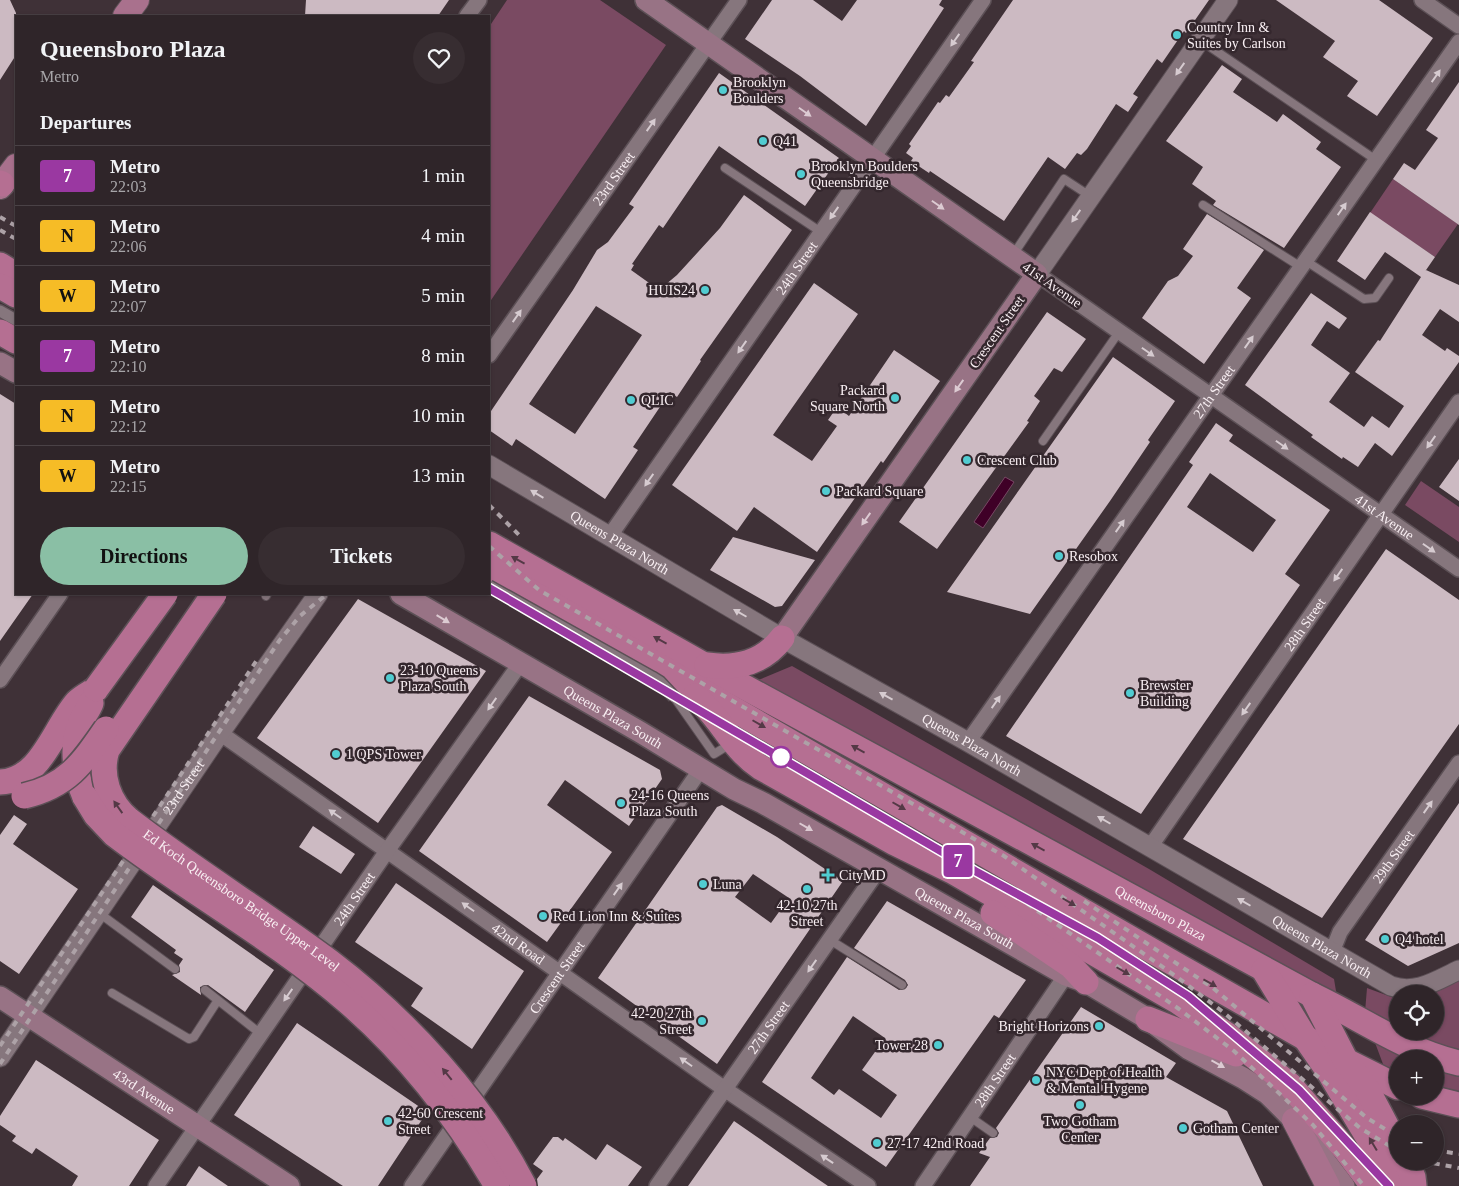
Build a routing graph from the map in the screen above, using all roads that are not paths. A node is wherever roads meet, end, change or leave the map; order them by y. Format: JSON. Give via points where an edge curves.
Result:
{"nodes":[{"id":1,"x":137,"y":0,"type":"edge"},
{"id":2,"x":479,"y":0,"type":"edge"},
{"id":3,"x":646,"y":0,"type":"edge"},
{"id":4,"x":739,"y":0,"type":"edge"},
{"id":5,"x":983,"y":0,"type":"edge"},
{"id":6,"x":1228,"y":0,"type":"edge"},
{"id":7,"x":1422,"y":0,"type":"edge"},
{"id":8,"x":127,"y":15,"type":"edge"},
{"id":9,"x":468,"y":15,"type":"edge"},
{"id":10,"x":1459,"y":26,"type":"edge"},
{"id":11,"x":1200,"y":40,"type":"junction"},
{"id":12,"x":1459,"y":42,"type":"edge"},
{"id":13,"x":708,"y":44,"type":"junction"},
{"id":14,"x":872,"y":159,"type":"junction"},
{"id":15,"x":1376,"y":160,"type":"junction"},
{"id":16,"x":725,"y":168,"type":"dead end"},
{"id":17,"x":1090,"y":196,"type":"junction"},
{"id":18,"x":1203,"y":205,"type":"dead end"},
{"id":19,"x":821,"y":232,"type":"junction"},
{"id":20,"x":0,"y":252,"type":"edge"},
{"id":21,"x":1012,"y":257,"type":"junction"},
{"id":22,"x":15,"y":260,"type":"edge"},
{"id":23,"x":1304,"y":264,"type":"junction"},
{"id":24,"x":0,"y":265,"type":"edge"},
{"id":25,"x":15,"y":274,"type":"edge"},
{"id":26,"x":1037,"y":274,"type":"junction"},
{"id":27,"x":1389,"y":278,"type":"dead end"},
{"id":28,"x":0,"y":286,"type":"edge"},
{"id":29,"x":0,"y":293,"type":"edge"},
{"id":30,"x":15,"y":294,"type":"edge"},
{"id":31,"x":15,"y":301,"type":"edge"},
{"id":32,"x":0,"y":311,"type":"edge"},
{"id":33,"x":15,"y":319,"type":"edge"},
{"id":34,"x":0,"y":332,"type":"edge"},
{"id":35,"x":1119,"y":332,"type":"junction"},
{"id":36,"x":15,"y":341,"type":"edge"},
{"id":37,"x":490,"y":354,"type":"edge"},
{"id":38,"x":0,"y":362,"type":"edge"},
{"id":39,"x":15,"y":371,"type":"edge"},
{"id":40,"x":1211,"y":396,"type":"junction"},
{"id":41,"x":1459,"y":402,"type":"edge"},
{"id":42,"x":1043,"y":441,"type":"dead end"},
{"id":43,"x":490,"y":466,"type":"edge"},
{"id":44,"x":1380,"y":514,"type":"junction"},
{"id":45,"x":609,"y":537,"type":"junction"},
{"id":46,"x":490,"y":545,"type":"edge"},
{"id":47,"x":490,"y":569,"type":"edge"},
{"id":48,"x":1459,"y":569,"type":"edge"},
{"id":49,"x":490,"y":587,"type":"edge"},
{"id":50,"x":59,"y":595,"type":"edge"},
{"id":51,"x":164,"y":595,"type":"edge"},
{"id":52,"x":200,"y":595,"type":"edge"},
{"id":53,"x":213,"y":595,"type":"edge"},
{"id":54,"x":317,"y":595,"type":"edge"},
{"id":55,"x":403,"y":595,"type":"edge"},
{"id":56,"x":782,"y":638,"type":"junction"},
{"id":57,"x":520,"y":664,"type":"junction"},
{"id":58,"x":702,"y":664,"type":"junction"},
{"id":59,"x":663,"y":669,"type":"junction"},
{"id":60,"x":0,"y":680,"type":"edge"},
{"id":61,"x":96,"y":689,"type":"junction"},
{"id":62,"x":674,"y":698,"type":"joint"},
{"id":63,"x":220,"y":733,"type":"junction"},
{"id":64,"x":968,"y":742,"type":"junction"},
{"id":65,"x":733,"y":743,"type":"junction"},
{"id":66,"x":1459,"y":763,"type":"edge"},
{"id":67,"x":701,"y":769,"type":"junction"},
{"id":68,"x":0,"y":782,"type":"edge"},
{"id":69,"x":0,"y":797,"type":"edge"},
{"id":70,"x":895,"y":843,"type":"junction"},
{"id":71,"x":1150,"y":847,"type":"junction"},
{"id":72,"x":388,"y":851,"type":"junction"},
{"id":73,"x":879,"y":869,"type":"junction"},
{"id":74,"x":1011,"y":870,"type":"junction"},
{"id":75,"x":97,"y":912,"type":"junction"},
{"id":76,"x":830,"y":940,"type":"junction"},
{"id":77,"x":1072,"y":941,"type":"junction"},
{"id":78,"x":1332,"y":952,"type":"junction"},
{"id":79,"x":175,"y":969,"type":"dead end"},
{"id":80,"x":1264,"y":970,"type":"junction"},
{"id":81,"x":1459,"y":970,"type":"edge"},
{"id":82,"x":560,"y":972,"type":"junction"},
{"id":83,"x":1076,"y":979,"type":"junction"},
{"id":84,"x":902,"y":985,"type":"dead end"},
{"id":85,"x":205,"y":990,"type":"dead end"},
{"id":86,"x":112,"y":993,"type":"dead end"},
{"id":87,"x":1312,"y":995,"type":"junction"},
{"id":88,"x":0,"y":998,"type":"edge"},
{"id":89,"x":218,"y":1000,"type":"junction"},
{"id":90,"x":27,"y":1015,"type":"junction"},
{"id":91,"x":1148,"y":1018,"type":"junction"},
{"id":92,"x":261,"y":1034,"type":"junction"},
{"id":93,"x":1304,"y":1036,"type":"junction"},
{"id":94,"x":0,"y":1056,"type":"edge"},
{"id":95,"x":1346,"y":1060,"type":"junction"},
{"id":96,"x":1459,"y":1063,"type":"edge"},
{"id":97,"x":1270,"y":1068,"type":"junction"},
{"id":98,"x":1389,"y":1082,"type":"edge"},
{"id":99,"x":726,"y":1090,"type":"junction"},
{"id":100,"x":1444,"y":1101,"type":"edge"},
{"id":101,"x":1459,"y":1105,"type":"edge"},
{"id":102,"x":970,"y":1117,"type":"junction"},
{"id":103,"x":1294,"y":1120,"type":"junction"},
{"id":104,"x":196,"y":1126,"type":"junction"},
{"id":105,"x":1389,"y":1131,"type":"edge"},
{"id":106,"x":993,"y":1133,"type":"dead end"},
{"id":107,"x":1409,"y":1170,"type":"edge"},
{"id":108,"x":156,"y":1186,"type":"edge"},
{"id":109,"x":289,"y":1186,"type":"edge"},
{"id":110,"x":412,"y":1186,"type":"edge"},
{"id":111,"x":497,"y":1186,"type":"edge"},
{"id":112,"x":524,"y":1186,"type":"edge"},
{"id":113,"x":657,"y":1186,"type":"edge"},
{"id":114,"x":868,"y":1186,"type":"edge"},
{"id":115,"x":923,"y":1186,"type":"edge"},
{"id":116,"x":1328,"y":1186,"type":"edge"},
{"id":117,"x":1344,"y":1186,"type":"edge"},
{"id":118,"x":1374,"y":1186,"type":"edge"},
{"id":119,"x":1397,"y":1186,"type":"edge"},
{"id":120,"x":1414,"y":1186,"type":"edge"}],
"edges":[{"from":1,"to":8,"type":"main road"},
{"from":2,"to":9,"type":"street"},
{"from":3,"to":13,"type":"main road","name":"41st Avenue"},
{"from":4,"to":13,"type":"street","name":"23rd Street"},
{"from":5,"to":14,"type":"street","name":"24th Street","one_way":true},
{"from":6,"to":11,"type":"street","name":"Crescent Street"},
{"from":7,"to":10,"type":"street"},
{"from":11,"to":15,"type":"lane"},
{"from":11,"to":17,"type":"street","name":"Crescent Street","one_way":true},
{"from":15,"to":12,"type":"street","name":"27th Street","one_way":true},
{"from":13,"to":14,"type":"main road","name":"41st Avenue","one_way":true},
{"from":37,"to":13,"type":"street","name":"23rd Street","one_way":true},
{"from":14,"to":19,"type":"street","name":"24th Street","one_way":true},
{"from":14,"to":21,"type":"main road","name":"41st Avenue","one_way":true},
{"from":23,"to":15,"type":"street","name":"27th Street","one_way":true},
{"from":16,"to":19,"type":"lane"},
{"from":17,"to":21,"type":"lane","via":[[1064,179]]},
{"from":17,"to":26,"type":"street","name":"Crescent Street","one_way":true},
{"from":18,"to":23,"type":"lane"},
{"from":19,"to":45,"type":"street","name":"24th Street","one_way":true},
{"from":20,"to":22,"type":"highway"},
{"from":21,"to":26,"type":"main road","name":"41st Avenue"},
{"from":23,"to":27,"type":"lane","via":[[1364,299],[1375,298]]},
{"from":40,"to":23,"type":"street","name":"27th Street","one_way":true},
{"from":24,"to":25,"type":"highway"},
{"from":26,"to":35,"type":"street","name":"41st Avenue"},
{"from":26,"to":56,"type":"main road","name":"Crescent Street","one_way":true},
{"from":28,"to":30,"type":"highway"},
{"from":29,"to":31,"type":"highway"},
{"from":32,"to":33,"type":"street"},
{"from":34,"to":36,"type":"highway"},
{"from":35,"to":40,"type":"street","name":"41st Avenue","one_way":true},
{"from":35,"to":42,"type":"lane"},
{"from":38,"to":39,"type":"main road"},
{"from":40,"to":44,"type":"street","name":"41st Avenue","one_way":true},
{"from":64,"to":40,"type":"street","name":"27th Street","one_way":true},
{"from":41,"to":44,"type":"street","name":"28th Street","one_way":true},
{"from":45,"to":43,"type":"street","name":"Queens Plaza North","one_way":true},
{"from":44,"to":48,"type":"street","name":"41st Avenue","one_way":true},
{"from":44,"to":71,"type":"street","name":"28th Street","one_way":true},
{"from":56,"to":45,"type":"street","name":"Queens Plaza North","one_way":true},
{"from":58,"to":46,"type":"highway","name":"Queensboro Plaza","one_way":true},
{"from":47,"to":59,"type":"highway"},
{"from":49,"to":62,"type":"street","bridge":true,"via":[[660,682]]},
{"from":50,"to":60,"type":"street"},
{"from":51,"to":61,"type":"highway","name":"Ed Koch Queensboro Bridge Upper Level","bridge":true},
{"from":52,"to":69,"type":"highway","bridge":true,"via":[[80,766],[60,783],[43,791]]},
{"from":112,"to":53,"type":"highway","name":"Ed Koch Queensboro Bridge Upper Level","one_way":true,"bridge":true,"via":[[468,1100],[382,1005],[330,962],[134,823],[111,797],[103,769],[107,750]]},
{"from":54,"to":63,"type":"street","name":"23rd Street"},
{"from":55,"to":57,"type":"main road","name":"Queens Plaza South","one_way":true},
{"from":56,"to":58,"type":"highway","via":[[766,655],[749,663],[730,666]]},
{"from":64,"to":56,"type":"street","name":"Queens Plaza North","one_way":true},
{"from":57,"to":67,"type":"main road","name":"Queens Plaza South"},
{"from":57,"to":72,"type":"street","name":"24th Street","one_way":true},
{"from":80,"to":58,"type":"highway","name":"Queensboro Plaza","one_way":true},
{"from":59,"to":65,"type":"highway","via":[[709,709]]},
{"from":59,"to":74,"type":"highway","one_way":true},
{"from":61,"to":68,"type":"highway","via":[[78,701],[27,772],[16,779]]},
{"from":61,"to":111,"type":"highway","name":"Ed Koch Queensboro Bridge Upper Level","bridge":true,"via":[[77,733],[76,758],[80,787],[102,824],[313,974],[364,1016],[438,1096]]},
{"from":62,"to":65,"type":"lane","via":[[714,754]]},
{"from":72,"to":63,"type":"street","name":"42nd Road","one_way":true},
{"from":63,"to":75,"type":"street","name":"23rd Street"},
{"from":71,"to":64,"type":"street","name":"Queens Plaza North","one_way":true},
{"from":65,"to":70,"type":"highway","via":[[760,767]]},
{"from":78,"to":66,"type":"street","name":"29th Street","one_way":true,"via":[[1340,932]]},
{"from":67,"to":73,"type":"main road","name":"Queens Plaza South","one_way":true},
{"from":82,"to":67,"type":"street","name":"Crescent Street","one_way":true},
{"from":70,"to":77,"type":"highway","via":[[952,871]]},
{"from":70,"to":83,"type":"highway","via":[[1071,966]]},
{"from":78,"to":71,"type":"street","name":"Queens Plaza North","one_way":true},
{"from":82,"to":72,"type":"street","name":"42nd Road","one_way":true},
{"from":72,"to":92,"type":"street","name":"24th Street","one_way":true},
{"from":73,"to":76,"type":"street","name":"27th Street"},
{"from":73,"to":83,"type":"main road","name":"Queens Plaza South"},
{"from":74,"to":77,"type":"highway"},
{"from":74,"to":93,"type":"highway","one_way":true},
{"from":75,"to":79,"type":"lane"},
{"from":75,"to":90,"type":"street","name":"23rd Street"},
{"from":76,"to":84,"type":"lane"},
{"from":76,"to":99,"type":"street","name":"27th Street","one_way":true},
{"from":77,"to":97,"type":"highway","one_way":true,"via":[[1177,1002]]},
{"from":78,"to":81,"type":"street","name":"Queens Plaza North","via":[[1403,990],[1426,986]]},
{"from":80,"to":87,"type":"highway","name":"Queensboro Plaza"},
{"from":80,"to":93,"type":"highway"},
{"from":99,"to":82,"type":"street","name":"42nd Road","one_way":true},
{"from":82,"to":110,"type":"street","name":"Crescent Street"},
{"from":83,"to":91,"type":"main road","name":"Queens Plaza South"},
{"from":83,"to":102,"type":"street","name":"28th Street"},
{"from":85,"to":89,"type":"lane"},
{"from":86,"to":89,"type":"lane","via":[[189,1038],[194,1037]]},
{"from":87,"to":95,"type":"highway"},
{"from":87,"to":96,"type":"highway","name":"Queensboro Plaza","via":[[1404,1044]]},
{"from":88,"to":90,"type":"main road","name":"43rd Avenue"},
{"from":89,"to":92,"type":"lane"},
{"from":90,"to":94,"type":"street","name":"23rd Street"},
{"from":90,"to":104,"type":"main road","name":"43rd Avenue"},
{"from":91,"to":97,"type":"highway"},
{"from":91,"to":103,"type":"main road","name":"Queens Plaza South","one_way":true,"via":[[1189,1049],[1256,1085]]},
{"from":92,"to":104,"type":"street","name":"24th Street"},
{"from":93,"to":95,"type":"highway"},
{"from":119,"to":93,"type":"highway","one_way":true},
{"from":95,"to":98,"type":"highway"},
{"from":95,"to":105,"type":"highway","via":[[1367,1089]]},
{"from":97,"to":118,"type":"highway","via":[[1290,1085]]},
{"from":99,"to":113,"type":"street","name":"27th Street"},
{"from":114,"to":99,"type":"street","name":"42nd Road","one_way":true},
{"from":100,"to":101,"type":"highway"},
{"from":102,"to":106,"type":"lane"},
{"from":102,"to":115,"type":"street","name":"28th Street"},
{"from":103,"to":116,"type":"main road"},
{"from":103,"to":117,"type":"main road","name":"Queens Plaza South"},
{"from":104,"to":108,"type":"street","name":"24th Street"},
{"from":104,"to":109,"type":"main road","name":"43rd Avenue"},
{"from":107,"to":120,"type":"highway"}]}
